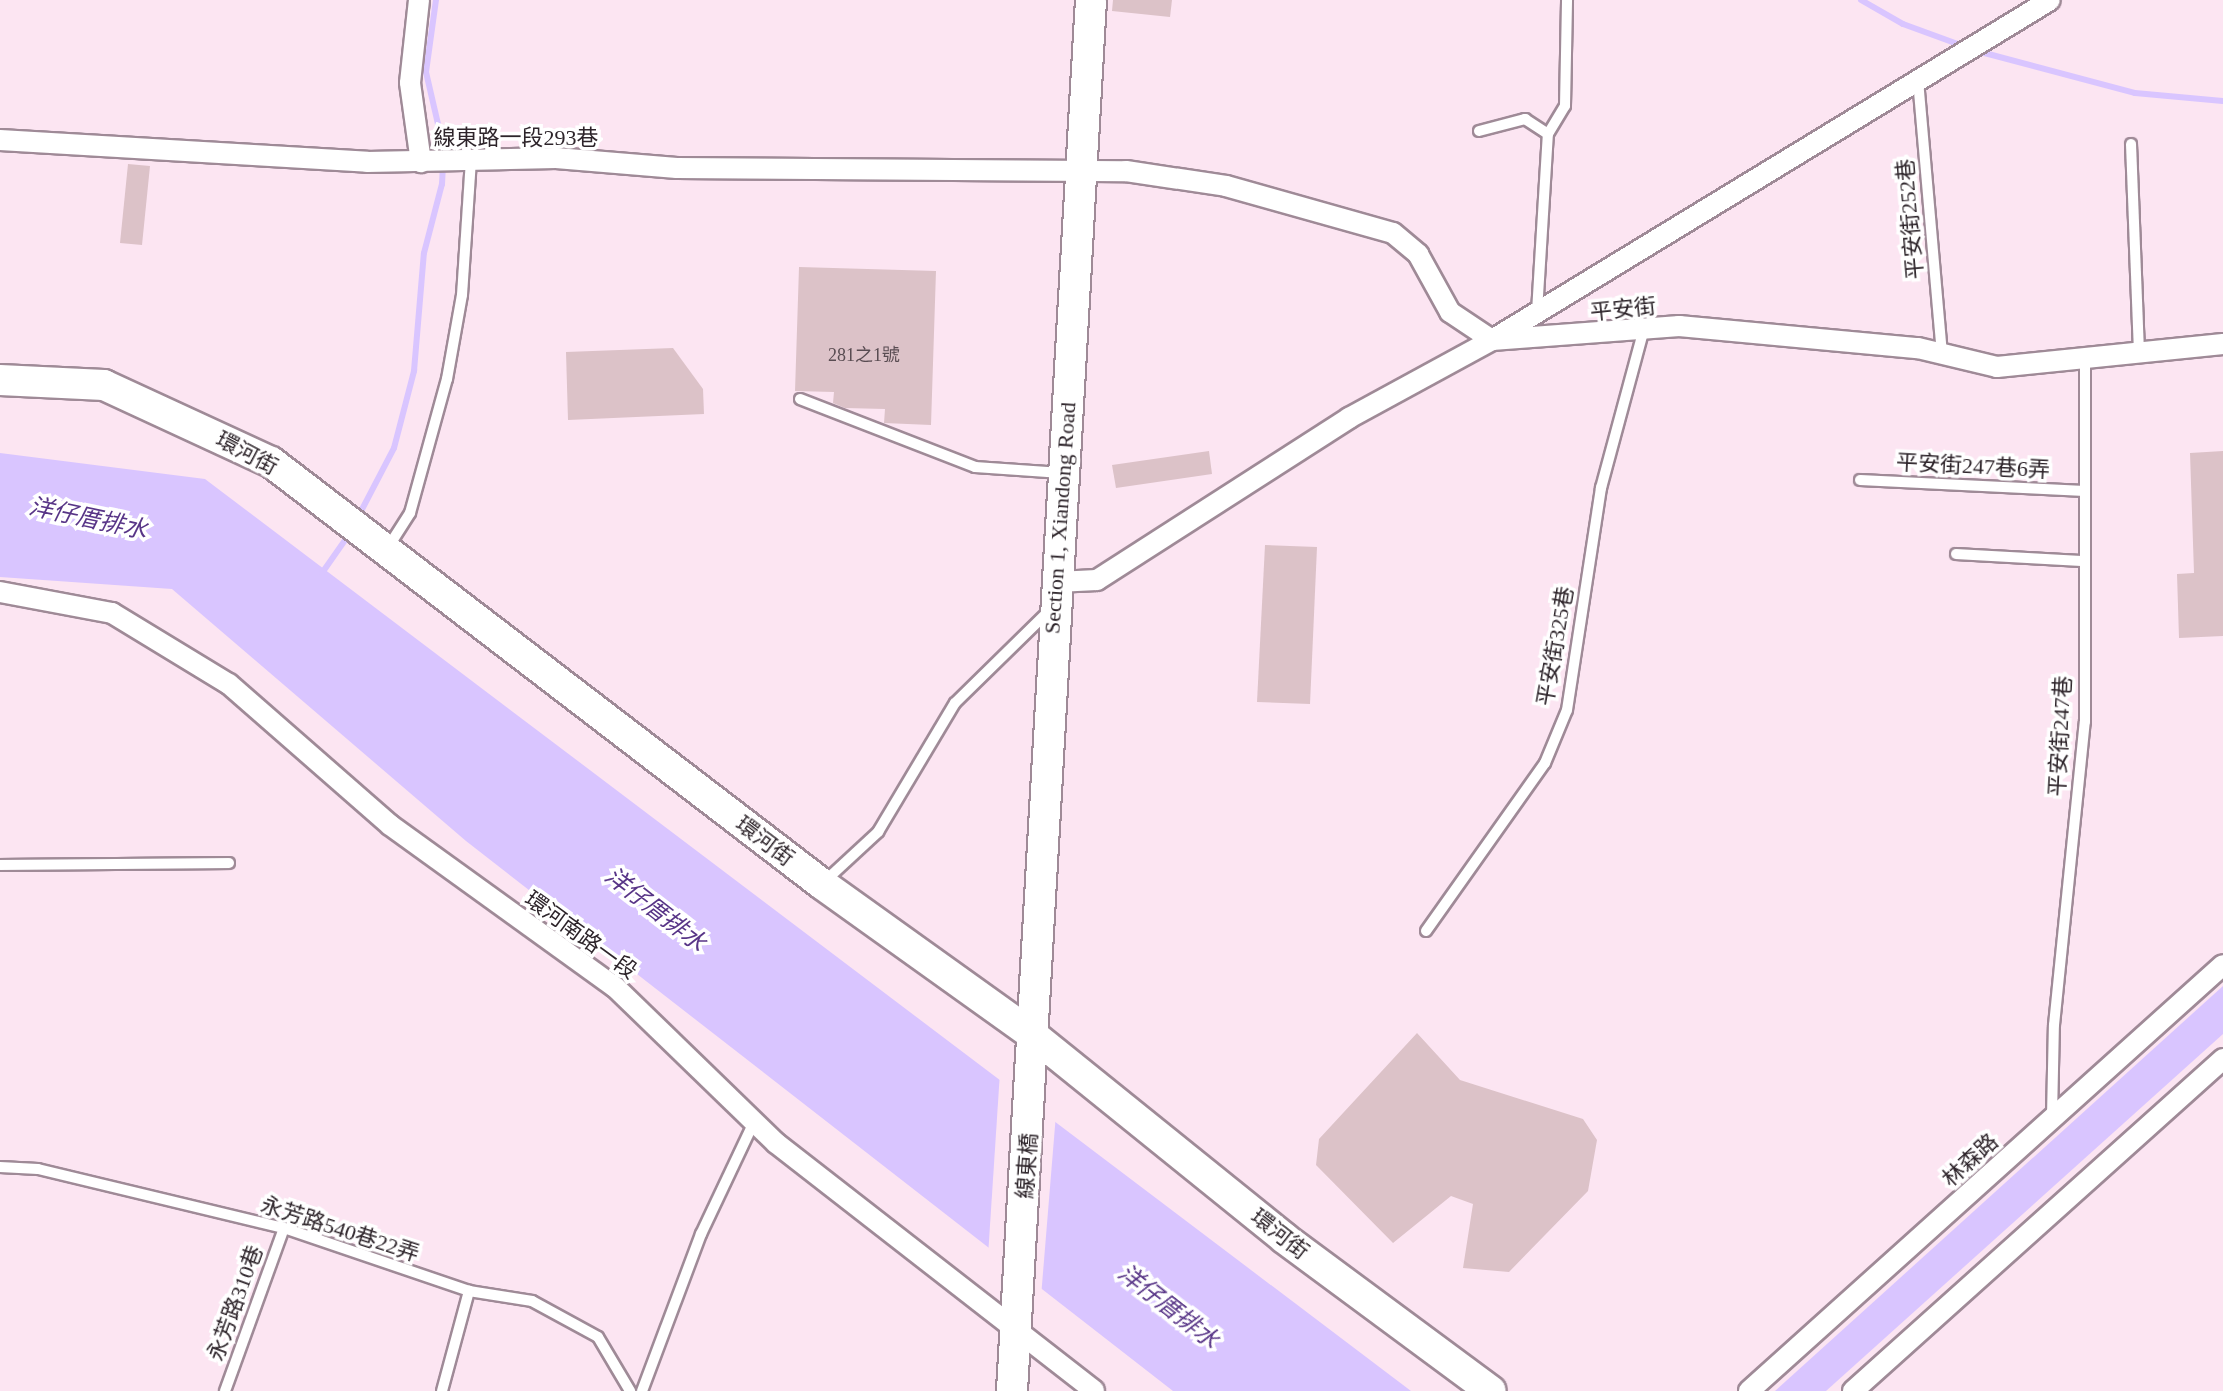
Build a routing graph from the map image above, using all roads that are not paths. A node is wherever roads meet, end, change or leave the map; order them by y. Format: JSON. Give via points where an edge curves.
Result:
{"nodes":[{"id":1,"x":419,"y":0,"type":"edge"},
{"id":2,"x":1091,"y":0,"type":"edge"},
{"id":3,"x":1567,"y":0,"type":"edge"},
{"id":4,"x":2050,"y":0,"type":"edge"},
{"id":5,"x":1918,"y":80,"type":"junction"},
{"id":6,"x":1479,"y":131,"type":"dead end"},
{"id":7,"x":1548,"y":134,"type":"junction"},
{"id":8,"x":0,"y":140,"type":"edge"},
{"id":9,"x":2131,"y":144,"type":"dead end"},
{"id":10,"x":471,"y":161,"type":"junction"},
{"id":11,"x":429,"y":162,"type":"junction"},
{"id":12,"x":1081,"y":170,"type":"junction"},
{"id":13,"x":1537,"y":312,"type":"junction"},
{"id":14,"x":1643,"y":332,"type":"junction"},
{"id":15,"x":1492,"y":340,"type":"junction"},
{"id":16,"x":2223,"y":344,"type":"edge"},
{"id":17,"x":2139,"y":350,"type":"junction"},
{"id":18,"x":2085,"y":354,"type":"junction"},
{"id":19,"x":1942,"y":355,"type":"junction"},
{"id":20,"x":0,"y":380,"type":"edge"},
{"id":21,"x":800,"y":399,"type":"dead end"},
{"id":22,"x":1064,"y":473,"type":"junction"},
{"id":23,"x":1860,"y":480,"type":"dead end"},
{"id":24,"x":2085,"y":491,"type":"junction"},
{"id":25,"x":386,"y":551,"type":"junction"},
{"id":26,"x":1956,"y":554,"type":"dead end"},
{"id":27,"x":2081,"y":561,"type":"junction"},
{"id":28,"x":0,"y":592,"type":"edge"},
{"id":29,"x":1055,"y":594,"type":"junction"},
{"id":30,"x":229,"y":863,"type":"dead end"},
{"id":31,"x":0,"y":865,"type":"edge"},
{"id":32,"x":822,"y":884,"type":"junction"},
{"id":33,"x":1426,"y":931,"type":"dead end"},
{"id":34,"x":2223,"y":965,"type":"edge"},
{"id":35,"x":1034,"y":1036,"type":"junction"},
{"id":36,"x":2223,"y":1059,"type":"edge"},
{"id":37,"x":2052,"y":1119,"type":"junction"},
{"id":38,"x":755,"y":1120,"type":"junction"},
{"id":39,"x":0,"y":1167,"type":"edge"},
{"id":40,"x":284,"y":1228,"type":"junction"},
{"id":41,"x":469,"y":1291,"type":"junction"},
{"id":42,"x":1017,"y":1334,"type":"junction"},
{"id":43,"x":225,"y":1391,"type":"edge"},
{"id":44,"x":442,"y":1391,"type":"edge"},
{"id":45,"x":630,"y":1391,"type":"edge"},
{"id":46,"x":642,"y":1391,"type":"edge"},
{"id":47,"x":1012,"y":1391,"type":"edge"},
{"id":48,"x":1094,"y":1391,"type":"edge"},
{"id":49,"x":1491,"y":1391,"type":"edge"},
{"id":50,"x":1749,"y":1391,"type":"edge"},
{"id":51,"x":1853,"y":1391,"type":"edge"}],
"edges":[{"from":1,"to":11,"type":"street","via":[[410,83]]},
{"from":2,"to":12,"type":"street","name":"Section 1, Xiandong Road"},
{"from":3,"to":7,"type":"lane","via":[[1565,106]]},
{"from":4,"to":5,"type":"street"},
{"from":5,"to":13,"type":"street"},
{"from":5,"to":19,"type":"lane","name":"平安街252巷"},
{"from":6,"to":7,"type":"lane","via":[[1525,119]]},
{"from":7,"to":13,"type":"lane"},
{"from":8,"to":11,"type":"street","name":"線東路一段293巷"},
{"from":9,"to":17,"type":"lane"},
{"from":10,"to":11,"type":"street","name":"線東路一段293巷"},
{"from":10,"to":12,"type":"street","name":"線東路一段293巷"},
{"from":10,"to":25,"type":"lane","via":[[462,295],[447,379],[410,513]]},
{"from":12,"to":15,"type":"street","via":[[1226,186],[1393,233],[1418,254],[1450,312]]},
{"from":12,"to":22,"type":"street","name":"Section 1, Xiandong Road"},
{"from":13,"to":15,"type":"street"},
{"from":14,"to":15,"type":"street","name":"平安街"},
{"from":14,"to":19,"type":"street","name":"平安街","via":[[1679,326]]},
{"from":14,"to":33,"type":"lane","name":"平安街325巷","via":[[1601,488],[1567,710],[1545,763]]},
{"from":15,"to":29,"type":"street","via":[[1349,418],[1097,580]]},
{"from":16,"to":17,"type":"street","name":"平安街"},
{"from":17,"to":18,"type":"street","name":"平安街"},
{"from":18,"to":19,"type":"street","name":"平安街","via":[[1997,367]]},
{"from":18,"to":24,"type":"lane","name":"平安街247巷"},
{"from":20,"to":25,"type":"street","name":"環河街","via":[[104,385],[271,462]]},
{"from":21,"to":22,"type":"lane","via":[[975,467]]},
{"from":22,"to":29,"type":"street","name":"Section 1, Xiandong Road"},
{"from":23,"to":24,"type":"lane","name":"平安街247巷6弄"},
{"from":24,"to":27,"type":"lane","name":"平安街247巷"},
{"from":25,"to":32,"type":"street","name":"環河街"},
{"from":26,"to":27,"type":"lane"},
{"from":27,"to":37,"type":"lane","name":"平安街247巷","via":[[2085,722],[2054,1025]]},
{"from":28,"to":38,"type":"street","name":"環河南路一段","via":[[112,613],[190,655],[390,825],[615,987]]},
{"from":29,"to":32,"type":"lane","via":[[955,703],[878,832]]},
{"from":29,"to":35,"type":"street","name":"Section 1, Xiandong Road"},
{"from":30,"to":31,"type":"lane"},
{"from":32,"to":35,"type":"street","name":"環河街"},
{"from":34,"to":37,"type":"street","name":"林森路"},
{"from":35,"to":42,"type":"street","name":"線東橋"},
{"from":35,"to":49,"type":"street","name":"環河街","via":[[1284,1238]]},
{"from":36,"to":51,"type":"street"},
{"from":37,"to":50,"type":"street","name":"林森路"},
{"from":38,"to":42,"type":"street","name":"環河南路一段"},
{"from":38,"to":46,"type":"lane","via":[[701,1234]]},
{"from":39,"to":40,"type":"lane","name":"永芳路540巷22弄","via":[[38,1169]]},
{"from":40,"to":41,"type":"lane","name":"永芳路540巷22弄"},
{"from":40,"to":43,"type":"lane","name":"永芳路310巷"},
{"from":41,"to":44,"type":"lane"},
{"from":41,"to":45,"type":"lane","name":"永芳路540巷22弄","via":[[532,1301],[572,1318],[598,1337]]},
{"from":42,"to":47,"type":"street"},
{"from":42,"to":48,"type":"street","name":"環河南路一段"}]}
